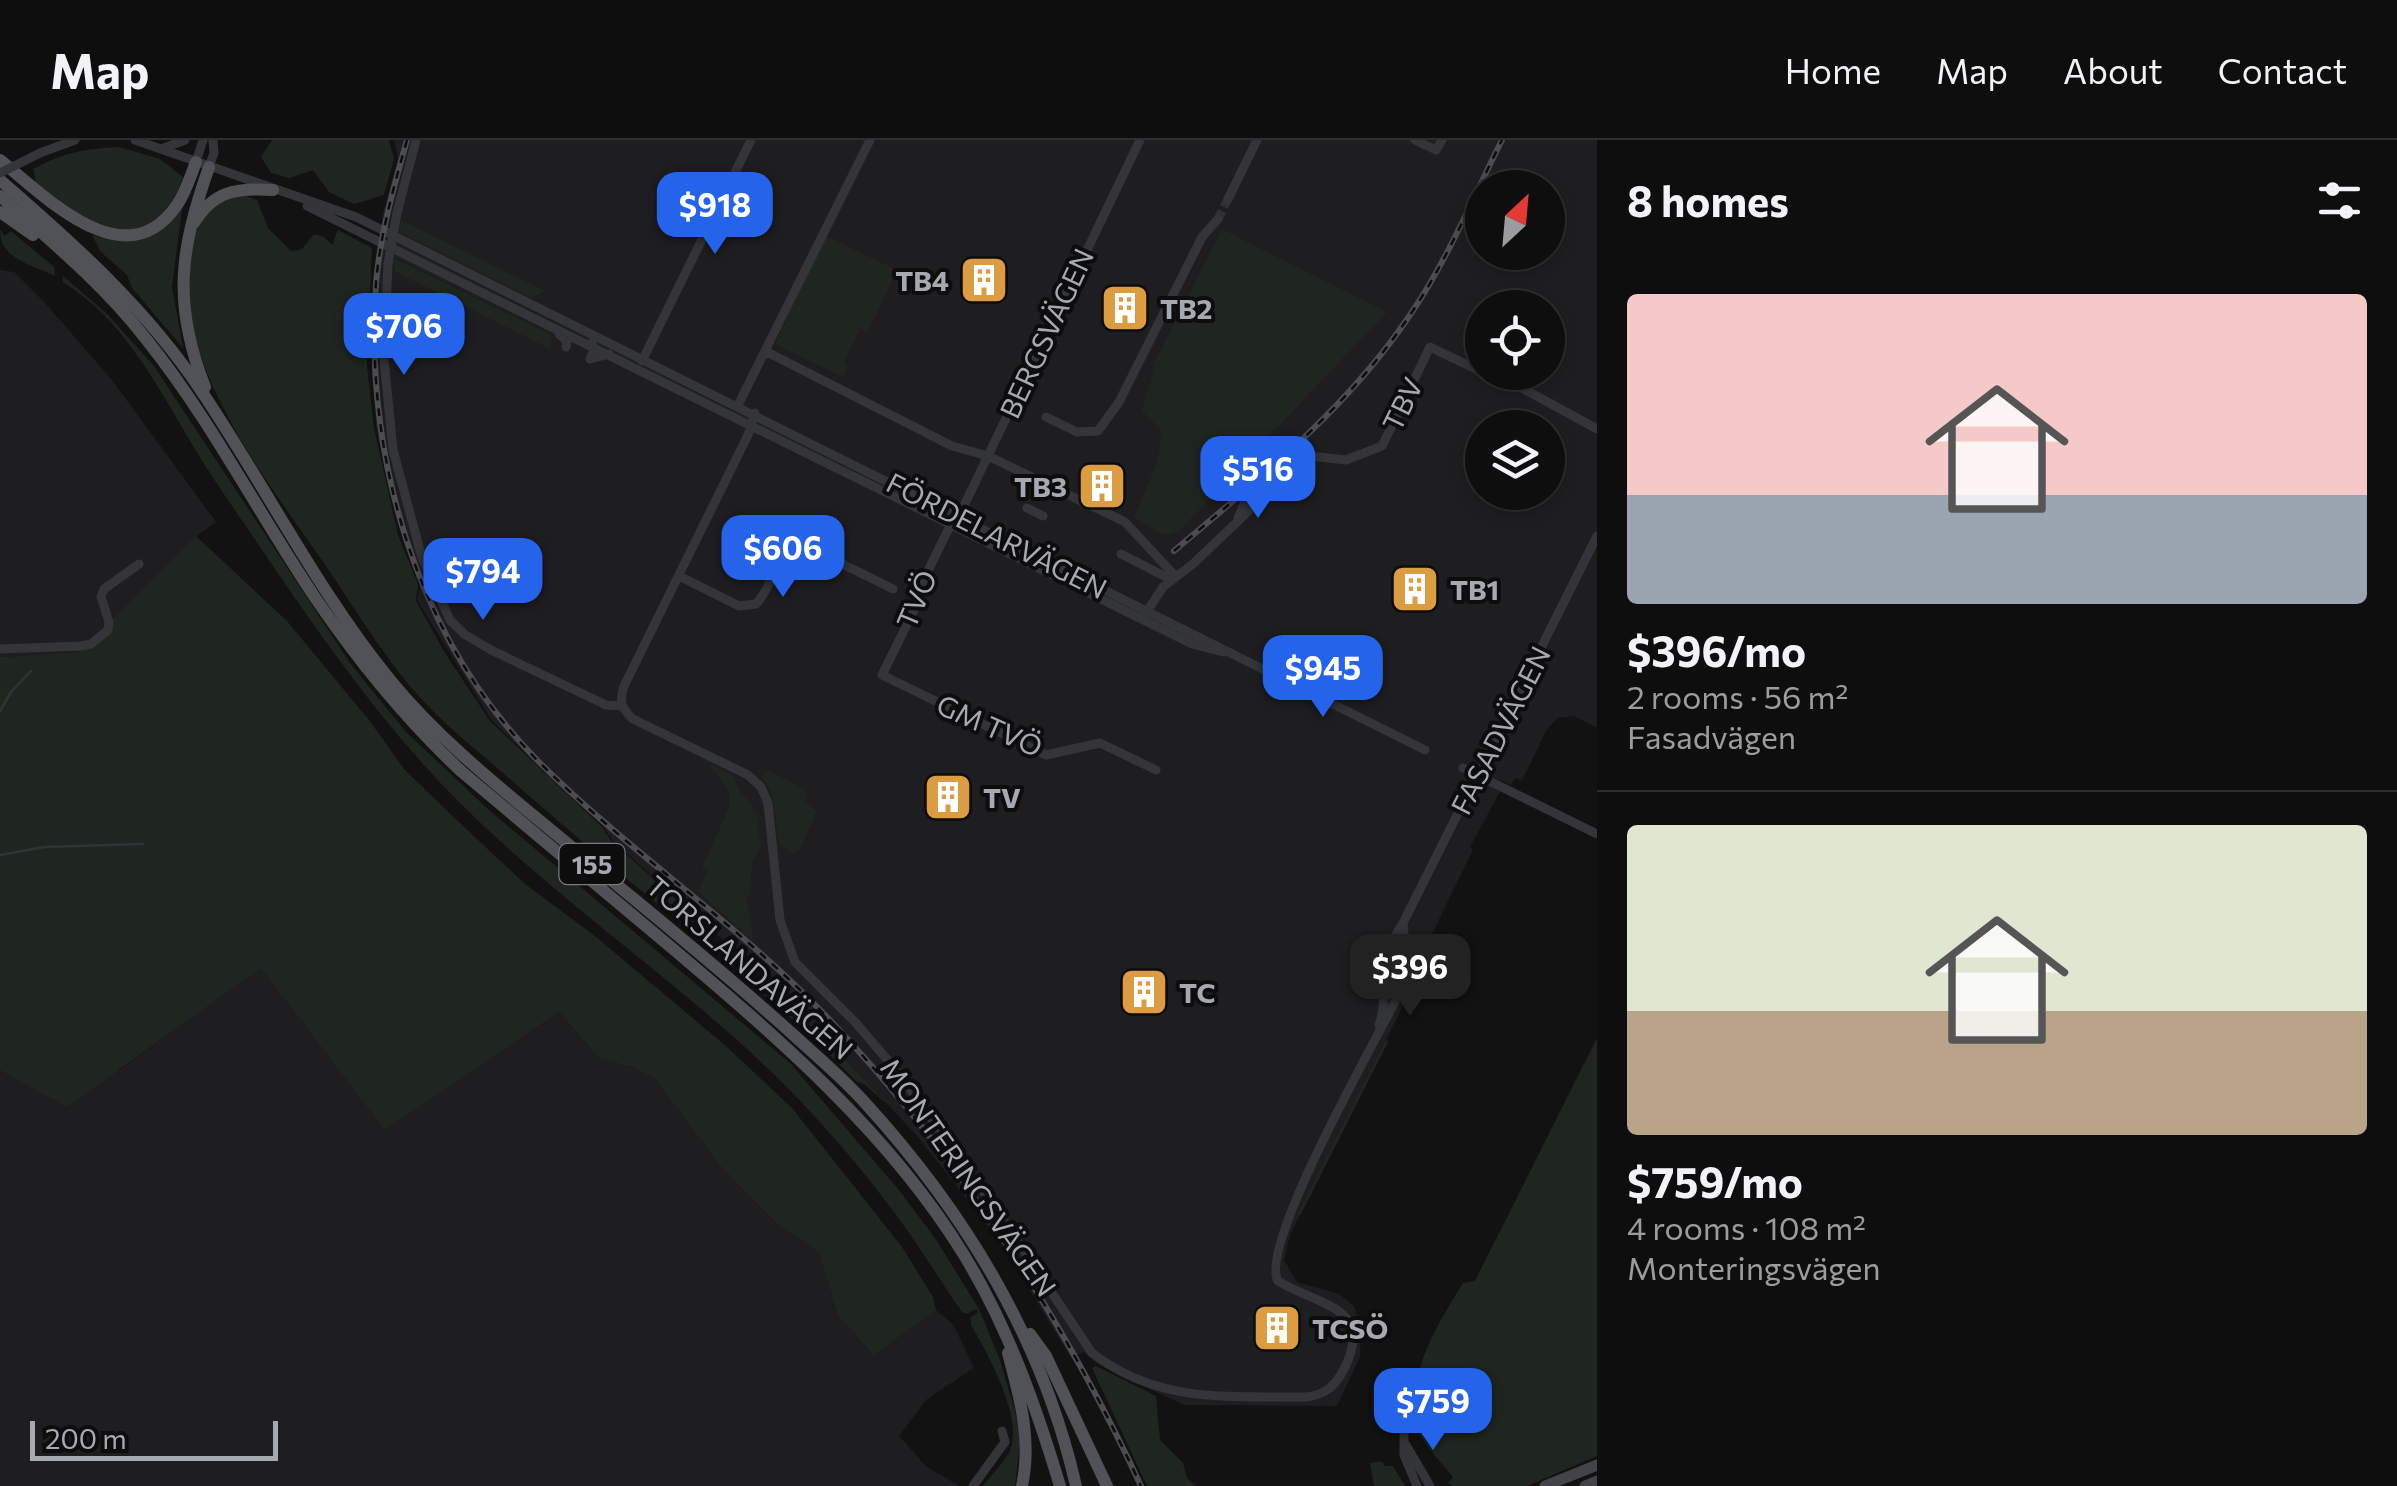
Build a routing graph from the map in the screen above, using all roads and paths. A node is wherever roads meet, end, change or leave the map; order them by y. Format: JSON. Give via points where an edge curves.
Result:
{"nodes":[{"id":1,"x":75,"y":140,"type":"edge"},
{"id":2,"x":134,"y":140,"type":"edge"},
{"id":3,"x":186,"y":140,"type":"edge"},
{"id":4,"x":203,"y":140,"type":"edge"},
{"id":5,"x":213,"y":140,"type":"edge"},
{"id":6,"x":416,"y":140,"type":"edge"},
{"id":7,"x":751,"y":140,"type":"edge"},
{"id":8,"x":870,"y":140,"type":"edge"},
{"id":9,"x":1140,"y":140,"type":"edge"},
{"id":10,"x":1257,"y":140,"type":"edge"},
{"id":11,"x":1415,"y":140,"type":"edge"},
{"id":12,"x":1442,"y":140,"type":"edge"},
{"id":13,"x":161,"y":148,"type":"junction"},
{"id":14,"x":0,"y":160,"type":"edge"},
{"id":15,"x":203,"y":164,"type":"junction"},
{"id":16,"x":0,"y":177,"type":"edge"},
{"id":17,"x":273,"y":190,"type":"junction"},
{"id":18,"x":0,"y":196,"type":"edge"},
{"id":19,"x":1228,"y":199,"type":"tunnel mouth"},
{"id":20,"x":0,"y":212,"type":"edge"},
{"id":21,"x":1218,"y":220,"type":"tunnel mouth"},
{"id":22,"x":187,"y":234,"type":"junction"},
{"id":23,"x":542,"y":320,"type":"junction"},
{"id":24,"x":573,"y":323,"type":"junction"},
{"id":25,"x":586,"y":334,"type":"junction"},
{"id":26,"x":592,"y":345,"type":"junction"},
{"id":27,"x":566,"y":348,"type":"dead end"},
{"id":28,"x":765,"y":351,"type":"junction"},
{"id":29,"x":609,"y":356,"type":"junction"},
{"id":30,"x":1465,"y":364,"type":"edge"},
{"id":31,"x":640,"y":365,"type":"junction"},
{"id":32,"x":1526,"y":390,"type":"edge"},
{"id":33,"x":187,"y":395,"type":"junction"},
{"id":34,"x":738,"y":405,"type":"junction"},
{"id":35,"x":1046,"y":417,"type":"dead end"},
{"id":36,"x":753,"y":422,"type":"junction"},
{"id":37,"x":1597,"y":428,"type":"edge"},
{"id":38,"x":229,"y":435,"type":"junction"},
{"id":39,"x":988,"y":456,"type":"junction"},
{"id":40,"x":1260,"y":486,"type":"dead end"},
{"id":41,"x":1027,"y":508,"type":"dead end"},
{"id":42,"x":1043,"y":516,"type":"dead end"},
{"id":43,"x":955,"y":520,"type":"junction"},
{"id":44,"x":1227,"y":532,"type":"junction"},
{"id":45,"x":1597,"y":536,"type":"edge"},
{"id":46,"x":1121,"y":554,"type":"dead end"},
{"id":47,"x":139,"y":564,"type":"dead end"},
{"id":48,"x":679,"y":576,"type":"junction"},
{"id":49,"x":1174,"y":578,"type":"junction"},
{"id":50,"x":893,"y":589,"type":"dead end"},
{"id":51,"x":1146,"y":614,"type":"junction"},
{"id":52,"x":0,"y":649,"type":"edge"},
{"id":53,"x":882,"y":675,"type":"joint"},
{"id":54,"x":622,"y":706,"type":"junction"},
{"id":55,"x":1425,"y":750,"type":"dead end"},
{"id":56,"x":1463,"y":768,"type":"dead end"},
{"id":57,"x":1156,"y":770,"type":"dead end"},
{"id":58,"x":1477,"y":774,"type":"junction"},
{"id":59,"x":1597,"y":834,"type":"edge"},
{"id":60,"x":1403,"y":923,"type":"junction"},
{"id":61,"x":1385,"y":952,"type":"junction"},
{"id":62,"x":1406,"y":955,"type":"junction"},
{"id":63,"x":1378,"y":977,"type":"junction"},
{"id":64,"x":1406,"y":980,"type":"junction"},
{"id":65,"x":1376,"y":1037,"type":"junction"},
{"id":66,"x":1014,"y":1312,"type":"junction"},
{"id":67,"x":1345,"y":1315,"type":"joint"},
{"id":68,"x":999,"y":1322,"type":"junction"},
{"id":69,"x":1404,"y":1402,"type":"dead end"},
{"id":70,"x":1002,"y":1431,"type":"dead end"},
{"id":71,"x":1404,"y":1442,"type":"junction"},
{"id":72,"x":1597,"y":1465,"type":"edge"},
{"id":73,"x":1597,"y":1481,"type":"edge"},
{"id":74,"x":973,"y":1486,"type":"edge"},
{"id":75,"x":1022,"y":1486,"type":"edge"},
{"id":76,"x":1060,"y":1486,"type":"edge"},
{"id":77,"x":1076,"y":1486,"type":"edge"},
{"id":78,"x":1108,"y":1486,"type":"edge"},
{"id":79,"x":1417,"y":1486,"type":"edge"},
{"id":80,"x":1430,"y":1486,"type":"edge"},
{"id":81,"x":1545,"y":1486,"type":"edge"},
{"id":82,"x":1586,"y":1486,"type":"edge"}],
"edges":[{"from":1,"to":16,"type":"street","bridge":true},
{"from":2,"to":13,"type":"street"},
{"from":3,"to":13,"type":"street"},
{"from":4,"to":15,"type":"street"},
{"from":5,"to":15,"type":"street"},
{"from":6,"to":54,"type":"street","name":"MONTERINGSVÄGEN","bridge":true,"via":[[388,264],[384,359],[393,450],[418,546],[450,620],[464,634],[598,702]]},
{"from":7,"to":31,"type":"street"},
{"from":8,"to":28,"type":"street"},
{"from":9,"to":39,"type":"street","name":"BERGSVÄGEN"},
{"from":10,"to":19,"type":"street"},
{"from":11,"to":12,"type":"street","via":[[1436,150]]},
{"from":13,"to":15,"type":"street"},
{"from":14,"to":15,"type":"main road","via":[[80,223],[116,235],[145,230],[170,215]]},
{"from":15,"to":17,"type":"street"},
{"from":15,"to":22,"type":"main road"},
{"from":16,"to":38,"type":"main road","name":"TORSLANDAVÄGEN","number":"155","via":[[141,313]]},
{"from":17,"to":22,"type":"main road","via":[[222,193]]},
{"from":17,"to":23,"type":"street"},
{"from":17,"to":24,"type":"street","via":[[356,217]]},
{"from":18,"to":33,"type":"main road","name":"TORSLANDAVÄGEN","number":"155","via":[[99,285]]},
{"from":20,"to":33,"type":"main road","via":[[72,269]]},
{"from":21,"to":35,"type":"street","via":[[1202,237],[1098,431],[1077,432]]},
{"from":22,"to":38,"type":"main road","via":[[181,284],[190,346]]},
{"from":23,"to":26,"type":"street"},
{"from":23,"to":27,"type":"street","via":[[563,336]]},
{"from":24,"to":25,"type":"street"},
{"from":24,"to":31,"type":"street"},
{"from":25,"to":26,"type":"street"},
{"from":25,"to":31,"type":"street"},
{"from":26,"to":29,"type":"street"},
{"from":26,"to":29,"type":"street","via":[[590,359]]},
{"from":28,"to":34,"type":"street"},
{"from":28,"to":39,"type":"street","via":[[952,446]]},
{"from":29,"to":31,"type":"street"},
{"from":29,"to":31,"type":"street"},
{"from":30,"to":44,"type":"street","name":"TBV","via":[[1430,347],[1382,446],[1346,460],[1310,456]]},
{"from":31,"to":34,"type":"street"},
{"from":31,"to":36,"type":"street"},
{"from":32,"to":37,"type":"street"},
{"from":33,"to":68,"type":"main road","name":"TORSLANDAVÄGEN","number":"155","via":[[315,598],[423,736],[745,1010],[842,1102],[950,1232]]},
{"from":34,"to":36,"type":"street"},
{"from":36,"to":43,"type":"street","name":"FÖRDELARVÄGEN"},
{"from":36,"to":48,"type":"street"},
{"from":38,"to":66,"type":"main road","name":"TORSLANDAVÄGEN","number":"155","via":[[391,682],[473,764],[865,1102],[943,1195]]},
{"from":39,"to":43,"type":"street","name":"BERGSVÄGEN"},
{"from":39,"to":49,"type":"street","via":[[1125,522]]},
{"from":40,"to":44,"type":"street"},
{"from":41,"to":42,"type":"street"},
{"from":43,"to":51,"type":"street","name":"FÖRDELARVÄGEN"},
{"from":43,"to":53,"type":"street","name":"TVÖ"},
{"from":44,"to":49,"type":"street","name":"TBV"},
{"from":45,"to":58,"type":"street","name":"FASADVÄGEN"},
{"from":46,"to":49,"type":"street"},
{"from":47,"to":52,"type":"street","via":[[104,590],[108,630],[92,644]]},
{"from":48,"to":50,"type":"street","via":[[738,606],[756,604],[798,542]]},
{"from":48,"to":54,"type":"street","via":[[624,686]]},
{"from":49,"to":51,"type":"street","name":"TBV"},
{"from":51,"to":55,"type":"street","name":"FÖRDELARVÄGEN"},
{"from":53,"to":57,"type":"street","name":"GM TVÖ","via":[[1046,755],[1100,743]]},
{"from":54,"to":67,"type":"street","name":"MONTERINGSVÄGEN","via":[[633,719],[761,787],[791,954],[897,1071],[1092,1353],[1174,1393],[1313,1396],[1334,1384],[1351,1354],[1353,1330]]},
{"from":56,"to":58,"type":"street"},
{"from":58,"to":59,"type":"street"},
{"from":58,"to":60,"type":"street","name":"FASADVÄGEN"},
{"from":60,"to":61,"type":"street","name":"FASADVÄGEN"},
{"from":60,"to":62,"type":"street","name":"FASADVÄGEN"},
{"from":61,"to":62,"type":"street"},
{"from":61,"to":63,"type":"street","name":"FASADVÄGEN","via":[[1376,964]]},
{"from":62,"to":64,"type":"street","name":"FASADVÄGEN"},
{"from":63,"to":64,"type":"street","via":[[1391,985]]},
{"from":63,"to":65,"type":"street","name":"FASADVÄGEN","via":[[1386,1004]]},
{"from":64,"to":65,"type":"street","name":"FASADVÄGEN"},
{"from":65,"to":67,"type":"street","name":"FASADVÄGEN","via":[[1295,1199],[1274,1267],[1278,1282]]},
{"from":66,"to":77,"type":"main road","name":"TORSLANDAVÄGEN","number":"155"},
{"from":66,"to":78,"type":"main road","via":[[1046,1356]]},
{"from":68,"to":75,"type":"main road","via":[[1026,1429]]},
{"from":68,"to":76,"type":"main road","name":"TORSLANDAVÄGEN","number":"155"},
{"from":69,"to":71,"type":"street"},
{"from":70,"to":74,"type":"street","via":[[1005,1442]]},
{"from":71,"to":79,"type":"street"},
{"from":71,"to":80,"type":"street"},
{"from":72,"to":81,"type":"street"},
{"from":73,"to":82,"type":"street"}]}
